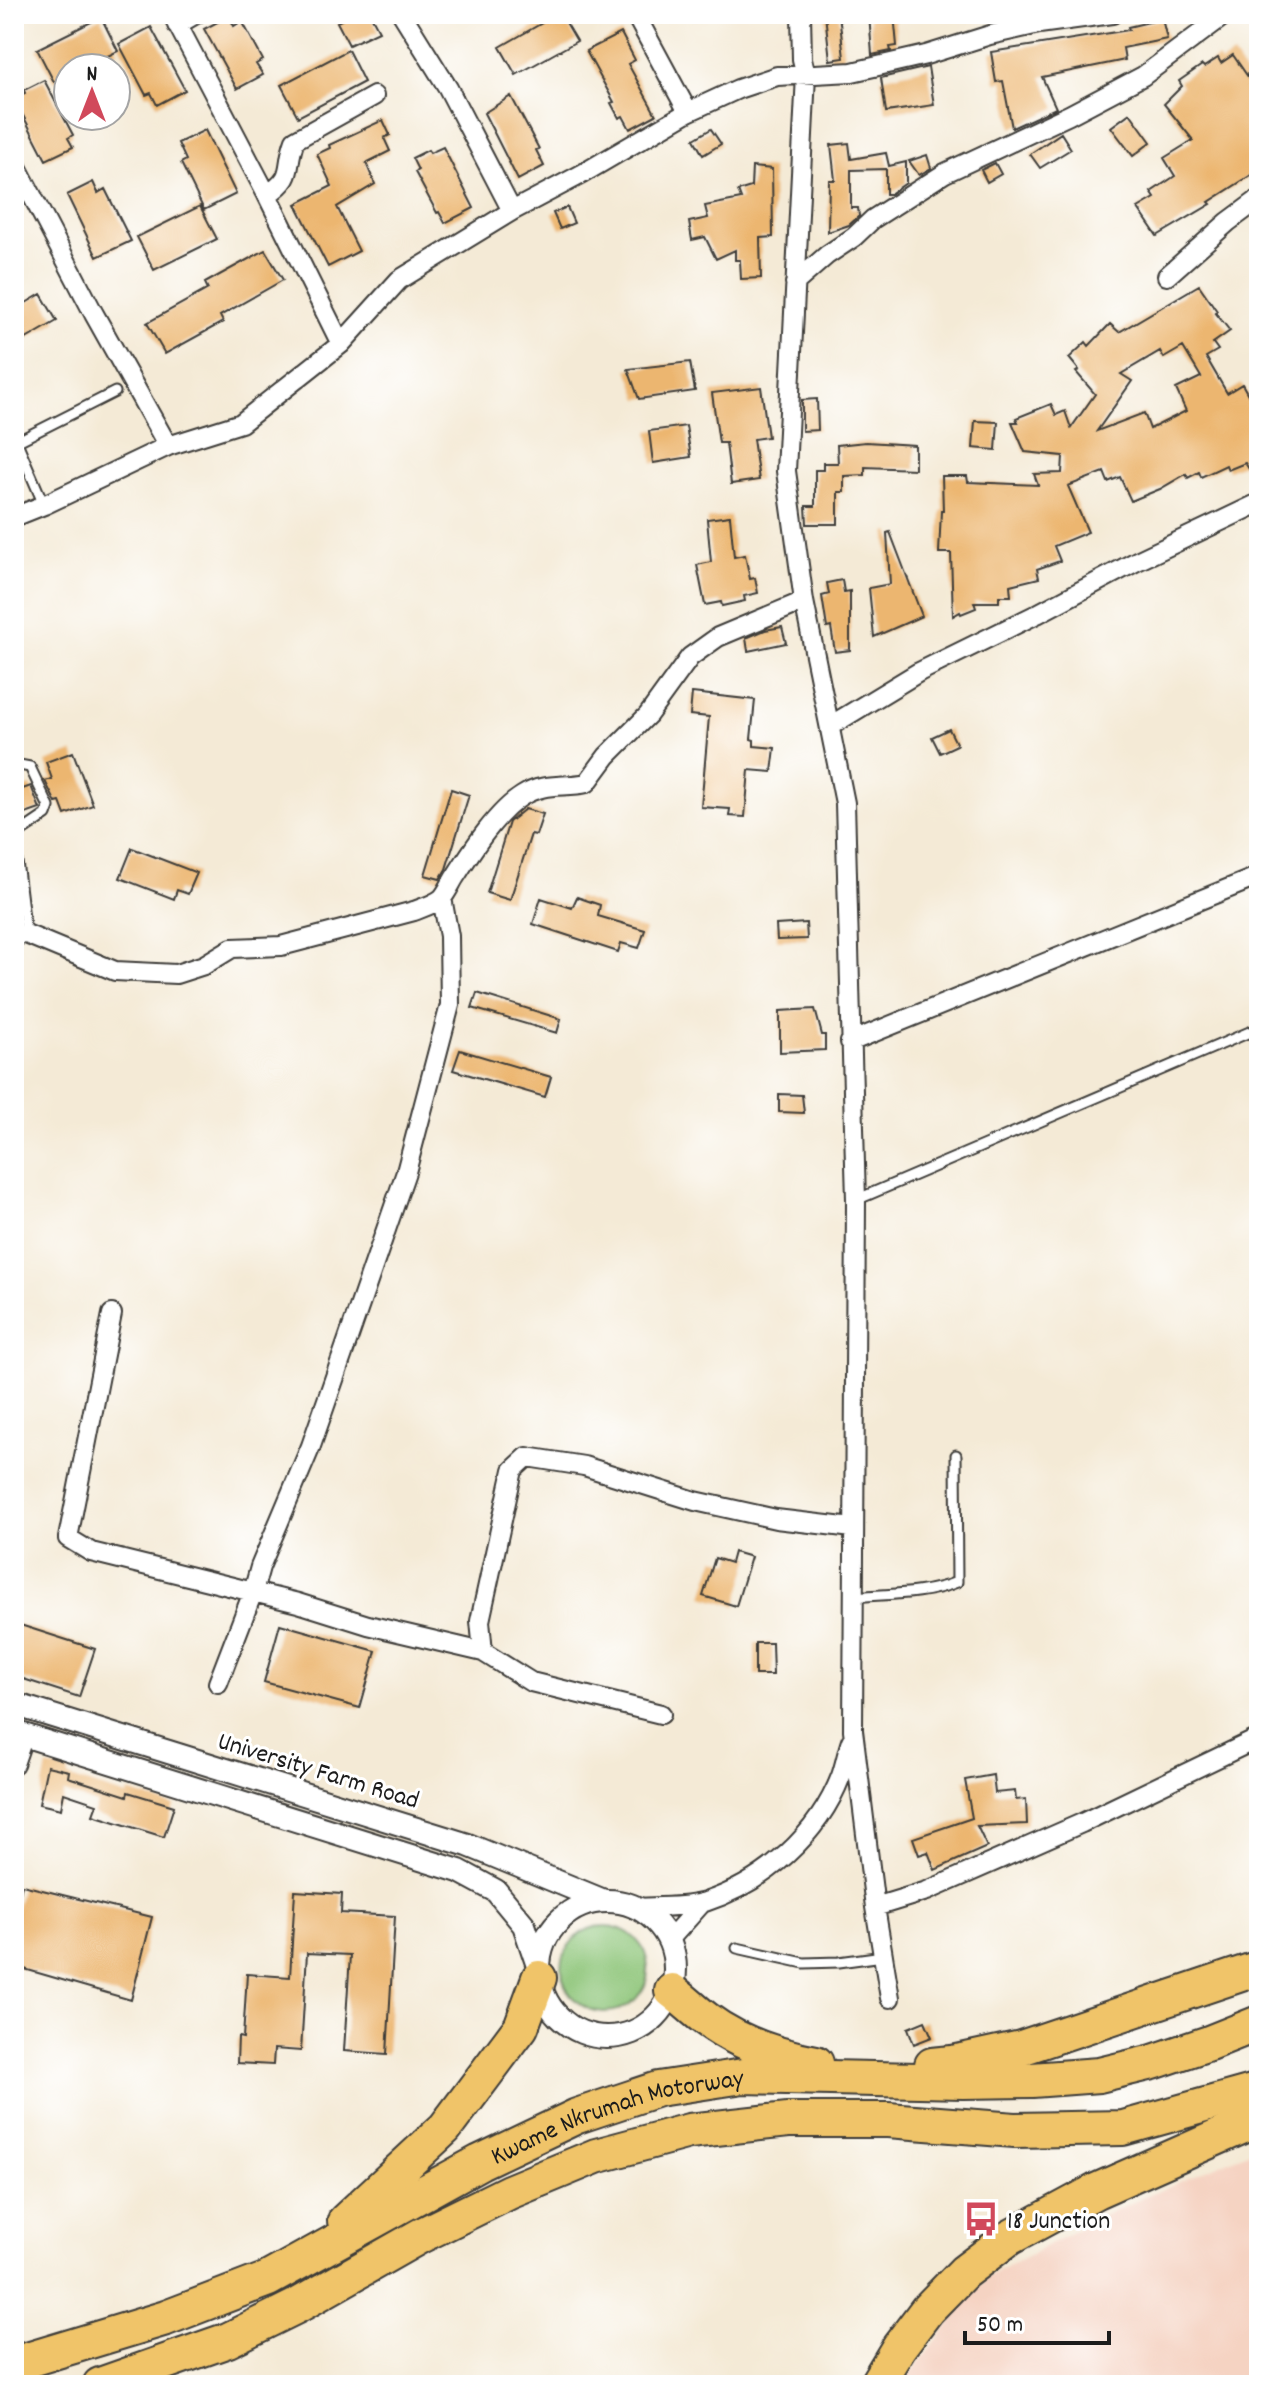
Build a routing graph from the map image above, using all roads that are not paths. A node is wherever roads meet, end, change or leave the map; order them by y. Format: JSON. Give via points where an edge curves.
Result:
{"nodes":[{"id":1,"x":196,"y":14,"type":"edge"},
{"id":2,"x":402,"y":14,"type":"edge"},
{"id":3,"x":635,"y":14,"type":"edge"},
{"id":4,"x":801,"y":14,"type":"edge"},
{"id":5,"x":1112,"y":14,"type":"edge"},
{"id":6,"x":1215,"y":16,"type":"edge"},
{"id":7,"x":174,"y":19,"type":"edge"},
{"id":8,"x":806,"y":75,"type":"junction"},
{"id":9,"x":374,"y":96,"type":"dead end"},
{"id":10,"x":688,"y":112,"type":"junction"},
{"id":11,"x":14,"y":161,"type":"edge"},
{"id":12,"x":267,"y":195,"type":"junction"},
{"id":13,"x":1259,"y":199,"type":"edge"},
{"id":14,"x":512,"y":211,"type":"junction"},
{"id":15,"x":1167,"y":276,"type":"dead end"},
{"id":16,"x":795,"y":283,"type":"junction"},
{"id":17,"x":341,"y":344,"type":"junction"},
{"id":18,"x":115,"y":392,"type":"dead end"},
{"id":19,"x":15,"y":442,"type":"edge"},
{"id":20,"x":168,"y":446,"type":"junction"},
{"id":21,"x":1259,"y":503,"type":"edge"},
{"id":22,"x":44,"y":505,"type":"junction"},
{"id":23,"x":14,"y":517,"type":"edge"},
{"id":24,"x":804,"y":601,"type":"junction"},
{"id":25,"x":830,"y":726,"type":"junction"},
{"id":26,"x":14,"y":764,"type":"edge"},
{"id":27,"x":1259,"y":876,"type":"edge"},
{"id":28,"x":442,"y":898,"type":"junction"},
{"id":29,"x":20,"y":934,"type":"edge"},
{"id":30,"x":1259,"y":1028,"type":"edge"},
{"id":31,"x":850,"y":1042,"type":"junction"},
{"id":32,"x":856,"y":1200,"type":"junction"},
{"id":33,"x":112,"y":1314,"type":"dead end"},
{"id":34,"x":956,"y":1455,"type":"dead end"},
{"id":35,"x":853,"y":1528,"type":"junction"},
{"id":36,"x":253,"y":1592,"type":"junction"},
{"id":37,"x":853,"y":1597,"type":"junction"},
{"id":38,"x":483,"y":1652,"type":"junction"},
{"id":39,"x":218,"y":1683,"type":"dead end"},
{"id":40,"x":16,"y":1703,"type":"edge"},
{"id":41,"x":661,"y":1714,"type":"dead end"},
{"id":42,"x":853,"y":1730,"type":"junction"},
{"id":43,"x":19,"y":1734,"type":"edge"},
{"id":44,"x":1259,"y":1738,"type":"edge"},
{"id":45,"x":14,"y":1764,"type":"edge"},
{"id":46,"x":604,"y":1901,"type":"junction"},
{"id":47,"x":702,"y":1903,"type":"junction"},
{"id":48,"x":875,"y":1907,"type":"junction"},
{"id":49,"x":638,"y":1908,"type":"junction"},
{"id":50,"x":669,"y":1940,"type":"junction"},
{"id":51,"x":737,"y":1948,"type":"dead end"},
{"id":52,"x":883,"y":1956,"type":"junction"},
{"id":53,"x":1259,"y":1968,"type":"edge"},
{"id":54,"x":539,"y":1972,"type":"junction"},
{"id":55,"x":672,"y":1991,"type":"junction"},
{"id":56,"x":890,"y":1998,"type":"dead end"},
{"id":57,"x":1259,"y":2023,"type":"edge"},
{"id":58,"x":1259,"y":2090,"type":"edge"},
{"id":59,"x":1259,"y":2119,"type":"edge"},
{"id":60,"x":268,"y":2279,"type":"junction"},
{"id":61,"x":14,"y":2364,"type":"edge"},
{"id":62,"x":100,"y":2385,"type":"edge"},
{"id":63,"x":876,"y":2385,"type":"edge"}],
"edges":[{"from":1,"to":7,"type":"street"},
{"from":2,"to":14,"type":"street","via":[[448,88]]},
{"from":3,"to":10,"type":"street"},
{"from":4,"to":8,"type":"street"},
{"from":5,"to":8,"type":"street","via":[[1039,24],[852,72]]},
{"from":6,"to":16,"type":"street","via":[[1143,76],[945,173],[873,219]]},
{"from":7,"to":12,"type":"street"},
{"from":8,"to":10,"type":"street","via":[[777,76]]},
{"from":8,"to":16,"type":"street"},
{"from":9,"to":12,"type":"street","via":[[295,140],[284,184]]},
{"from":10,"to":14,"type":"street"},
{"from":11,"to":20,"type":"street"},
{"from":12,"to":17,"type":"street"},
{"from":13,"to":15,"type":"street"},
{"from":14,"to":17,"type":"street","via":[[399,280]]},
{"from":16,"to":24,"type":"street","via":[[786,471]]},
{"from":17,"to":20,"type":"street","via":[[241,423]]},
{"from":18,"to":19,"type":"lane"},
{"from":19,"to":22,"type":"lane"},
{"from":20,"to":22,"type":"street"},
{"from":21,"to":25,"type":"street","via":[[919,672]]},
{"from":22,"to":23,"type":"street"},
{"from":24,"to":25,"type":"street"},
{"from":24,"to":28,"type":"street","via":[[718,637],[690,657],[648,715],[587,783],[546,785],[503,812]]},
{"from":25,"to":31,"type":"street","via":[[845,803]]},
{"from":26,"to":29,"type":"lane","via":[[30,767],[49,807],[46,815],[18,834],[15,845]]},
{"from":27,"to":31,"type":"street"},
{"from":28,"to":29,"type":"street","via":[[414,911],[281,946],[232,948],[176,974],[115,971]]},
{"from":28,"to":36,"type":"street","via":[[449,936],[450,1005],[406,1172],[311,1446]]},
{"from":30,"to":32,"type":"lane"},
{"from":31,"to":32,"type":"street"},
{"from":32,"to":35,"type":"street"},
{"from":33,"to":36,"type":"street","via":[[68,1538],[91,1552]]},
{"from":34,"to":37,"type":"lane","via":[[957,1582]]},
{"from":35,"to":37,"type":"street"},
{"from":35,"to":38,"type":"street","via":[[763,1516],[584,1466],[527,1457],[513,1470],[480,1621]]},
{"from":36,"to":38,"type":"street"},
{"from":36,"to":39,"type":"street"},
{"from":37,"to":42,"type":"street"},
{"from":38,"to":41,"type":"street","via":[[531,1682]]},
{"from":40,"to":46,"type":"street","name":"University Farm Road","via":[[468,1845]]},
{"from":42,"to":47,"type":"street","via":[[841,1777],[802,1838],[747,1884]]},
{"from":42,"to":48,"type":"street"},
{"from":43,"to":45,"type":"street"},
{"from":43,"to":54,"type":"street","via":[[459,1871],[496,1891],[524,1925]]},
{"from":44,"to":48,"type":"street","via":[[1040,1842],[927,1891]]},
{"from":46,"to":49,"type":"street"},
{"from":46,"to":54,"type":"street","via":[[579,1906],[559,1921],[544,1941]]},
{"from":47,"to":49,"type":"street"},
{"from":47,"to":50,"type":"street"},
{"from":48,"to":52,"type":"street"},
{"from":49,"to":50,"type":"street"},
{"from":50,"to":55,"type":"street","via":[[675,1957]]},
{"from":51,"to":52,"type":"lane","via":[[804,1963]]},
{"from":52,"to":56,"type":"street"},
{"from":53,"to":55,"type":"highway","via":[[1021,2048],[918,2066],[827,2066],[782,2057],[733,2036]]},
{"from":54,"to":55,"type":"street","via":[[543,1993],[565,2022],[605,2037],[646,2025]]},
{"from":54,"to":60,"type":"highway","via":[[521,2027],[445,2128],[350,2217]]},
{"from":57,"to":60,"type":"highway","name":"Kwame Nkrumah Motorway","via":[[1153,2062],[1099,2075],[963,2081],[743,2076],[658,2089],[577,2116],[480,2162]]},
{"from":58,"to":62,"type":"highway","name":"Kwame Nkrumah Motorway","via":[[1123,2128],[1015,2130],[888,2120],[788,2120],[689,2131],[596,2156],[509,2192],[228,2340]]},
{"from":59,"to":63,"type":"highway","via":[[1096,2191],[1009,2238],[964,2272],[927,2310]]},
{"from":60,"to":61,"type":"highway","name":"Kwame Nkrumah Motorway","via":[[166,2318]]}]}
